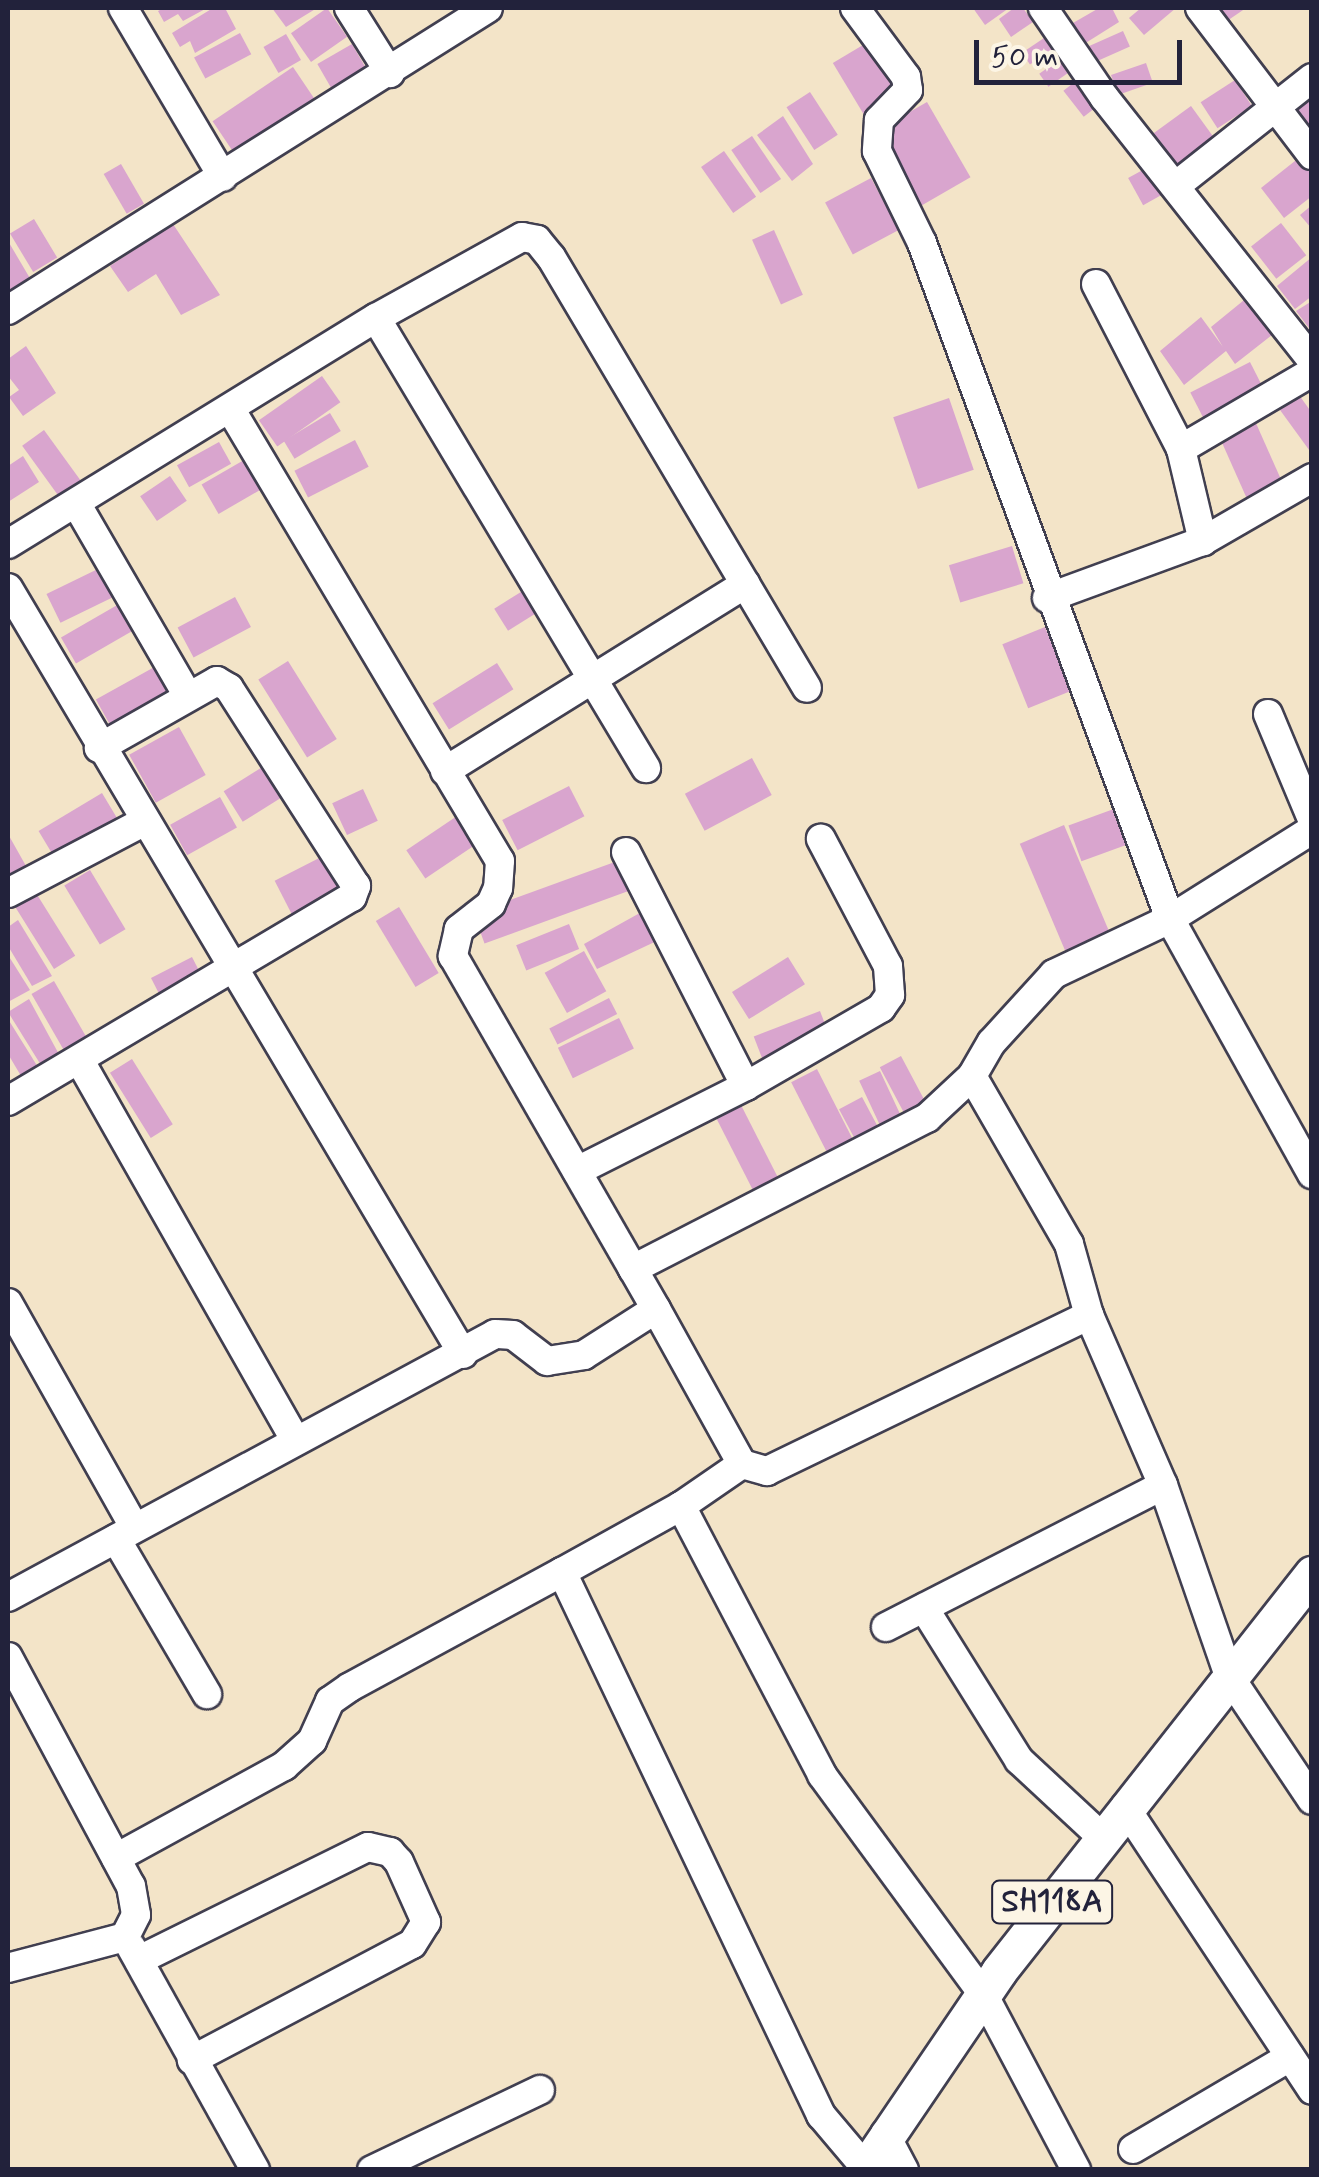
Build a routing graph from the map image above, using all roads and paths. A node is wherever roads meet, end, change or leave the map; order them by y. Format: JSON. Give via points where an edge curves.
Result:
{"nodes":[{"id":1,"x":123,"y":8,"type":"edge"},
{"id":2,"x":349,"y":8,"type":"edge"},
{"id":3,"x":855,"y":8,"type":"edge"},
{"id":4,"x":1043,"y":8,"type":"edge"},
{"id":5,"x":1200,"y":8,"type":"edge"},
{"id":6,"x":484,"y":10,"type":"edge"},
{"id":7,"x":390,"y":73,"type":"junction"},
{"id":8,"x":1312,"y":78,"type":"edge"},
{"id":9,"x":1275,"y":107,"type":"junction"},
{"id":10,"x":1312,"y":154,"type":"edge"},
{"id":11,"x":223,"y":177,"type":"junction"},
{"id":12,"x":1178,"y":184,"type":"junction"},
{"id":13,"x":1096,"y":284,"type":"dead end"},
{"id":14,"x":8,"y":310,"type":"edge"},
{"id":15,"x":376,"y":318,"type":"junction"},
{"id":16,"x":1312,"y":360,"type":"edge"},
{"id":17,"x":1312,"y":372,"type":"edge"},
{"id":18,"x":231,"y":410,"type":"junction"},
{"id":19,"x":1181,"y":449,"type":"junction"},
{"id":20,"x":1312,"y":478,"type":"edge"},
{"id":21,"x":76,"y":503,"type":"junction"},
{"id":22,"x":1204,"y":542,"type":"junction"},
{"id":23,"x":8,"y":544,"type":"edge"},
{"id":24,"x":745,"y":584,"type":"junction"},
{"id":25,"x":8,"y":588,"type":"edge"},
{"id":26,"x":1046,"y":598,"type":"junction"},
{"id":27,"x":594,"y":680,"type":"junction"},
{"id":28,"x":807,"y":688,"type":"dead end"},
{"id":29,"x":186,"y":693,"type":"junction"},
{"id":30,"x":1268,"y":714,"type":"dead end"},
{"id":31,"x":99,"y":748,"type":"junction"},
{"id":32,"x":646,"y":768,"type":"dead end"},
{"id":33,"x":445,"y":772,"type":"junction"},
{"id":34,"x":1312,"y":819,"type":"edge"},
{"id":35,"x":142,"y":822,"type":"junction"},
{"id":36,"x":1312,"y":830,"type":"edge"},
{"id":37,"x":821,"y":839,"type":"dead end"},
{"id":38,"x":626,"y":852,"type":"dead end"},
{"id":39,"x":8,"y":893,"type":"edge"},
{"id":40,"x":1170,"y":920,"type":"junction"},
{"id":41,"x":232,"y":967,"type":"junction"},
{"id":42,"x":80,"y":1061,"type":"junction"},
{"id":43,"x":972,"y":1076,"type":"junction"},
{"id":44,"x":746,"y":1086,"type":"junction"},
{"id":45,"x":8,"y":1101,"type":"edge"},
{"id":46,"x":578,"y":1170,"type":"junction"},
{"id":47,"x":1312,"y":1174,"type":"edge"},
{"id":48,"x":634,"y":1269,"type":"junction"},
{"id":49,"x":8,"y":1302,"type":"edge"},
{"id":50,"x":656,"y":1309,"type":"junction"},
{"id":51,"x":1089,"y":1315,"type":"junction"},
{"id":52,"x":463,"y":1354,"type":"junction"},
{"id":53,"x":295,"y":1439,"type":"junction"},
{"id":54,"x":742,"y":1464,"type":"junction"},
{"id":55,"x":1163,"y":1485,"type":"junction"},
{"id":56,"x":681,"y":1506,"type":"junction"},
{"id":57,"x":125,"y":1533,"type":"junction"},
{"id":58,"x":562,"y":1572,"type":"junction"},
{"id":59,"x":1309,"y":1577,"type":"edge"},
{"id":60,"x":8,"y":1597,"type":"edge"},
{"id":61,"x":924,"y":1608,"type":"junction"},
{"id":62,"x":886,"y":1627,"type":"dead end"},
{"id":63,"x":8,"y":1657,"type":"edge"},
{"id":64,"x":1229,"y":1676,"type":"junction"},
{"id":65,"x":207,"y":1694,"type":"dead end"},
{"id":66,"x":1312,"y":1800,"type":"edge"},
{"id":67,"x":1125,"y":1807,"type":"junction"},
{"id":68,"x":1102,"y":1836,"type":"junction"},
{"id":69,"x":116,"y":1858,"type":"junction"},
{"id":70,"x":132,"y":1949,"type":"junction"},
{"id":71,"x":8,"y":1968,"type":"edge"},
{"id":72,"x":983,"y":1994,"type":"junction"},
{"id":73,"x":1290,"y":2057,"type":"junction"},
{"id":74,"x":192,"y":2060,"type":"junction"},
{"id":75,"x":540,"y":2090,"type":"dead end"},
{"id":76,"x":1312,"y":2090,"type":"edge"},
{"id":77,"x":886,"y":2134,"type":"junction"},
{"id":78,"x":1134,"y":2149,"type":"dead end"},
{"id":79,"x":864,"y":2168,"type":"edge"},
{"id":80,"x":255,"y":2170,"type":"edge"},
{"id":81,"x":372,"y":2170,"type":"edge"},
{"id":82,"x":904,"y":2170,"type":"edge"},
{"id":83,"x":1076,"y":2170,"type":"edge"}],
"edges":[{"from":1,"to":11,"type":"street"},
{"from":2,"to":7,"type":"street"},
{"from":3,"to":26,"type":"street","via":[[906,77],[903,101],[878,120],[877,151],[922,243]]},
{"from":4,"to":12,"type":"street","via":[[1104,96]]},
{"from":5,"to":9,"type":"street"},
{"from":6,"to":7,"type":"street"},
{"from":7,"to":11,"type":"street"},
{"from":8,"to":9,"type":"street"},
{"from":9,"to":10,"type":"street"},
{"from":9,"to":12,"type":"street"},
{"from":11,"to":14,"type":"street"},
{"from":12,"to":16,"type":"street"},
{"from":13,"to":19,"type":"street"},
{"from":15,"to":18,"type":"street"},
{"from":15,"to":24,"type":"street","via":[[508,241],[537,240]]},
{"from":15,"to":27,"type":"street"},
{"from":17,"to":19,"type":"street"},
{"from":18,"to":21,"type":"street"},
{"from":18,"to":33,"type":"street"},
{"from":19,"to":22,"type":"street"},
{"from":20,"to":22,"type":"street"},
{"from":21,"to":23,"type":"street"},
{"from":21,"to":29,"type":"street"},
{"from":22,"to":26,"type":"street"},
{"from":24,"to":27,"type":"street"},
{"from":24,"to":28,"type":"street"},
{"from":25,"to":31,"type":"street"},
{"from":26,"to":40,"type":"street"},
{"from":27,"to":32,"type":"street"},
{"from":27,"to":33,"type":"street"},
{"from":29,"to":31,"type":"street"},
{"from":29,"to":41,"type":"street","via":[[206,682],[230,688],[356,886],[352,898]]},
{"from":30,"to":34,"type":"street"},
{"from":31,"to":35,"type":"street"},
{"from":33,"to":46,"type":"street","via":[[500,860],[501,876],[491,904],[452,941],[453,956]]},
{"from":35,"to":39,"type":"street"},
{"from":35,"to":41,"type":"street"},
{"from":36,"to":40,"type":"street"},
{"from":37,"to":44,"type":"street","via":[[888,966],[890,994],[867,1021]]},
{"from":38,"to":44,"type":"street"},
{"from":40,"to":43,"type":"street","via":[[1076,958],[992,1042]]},
{"from":40,"to":47,"type":"street"},
{"from":41,"to":42,"type":"street"},
{"from":41,"to":52,"type":"street"},
{"from":42,"to":45,"type":"street"},
{"from":42,"to":53,"type":"street"},
{"from":43,"to":48,"type":"street","via":[[927,1118]]},
{"from":43,"to":51,"type":"street","via":[[1069,1244]]},
{"from":44,"to":46,"type":"street"},
{"from":46,"to":48,"type":"street"},
{"from":48,"to":50,"type":"street"},
{"from":49,"to":57,"type":"street"},
{"from":50,"to":52,"type":"street","via":[[566,1361],[547,1361],[513,1335],[495,1334]]},
{"from":50,"to":54,"type":"street"},
{"from":51,"to":54,"type":"street","via":[[787,1466]]},
{"from":51,"to":55,"type":"street"},
{"from":52,"to":53,"type":"street"},
{"from":53,"to":57,"type":"street"},
{"from":54,"to":56,"type":"street"},
{"from":55,"to":61,"type":"street"},
{"from":55,"to":64,"type":"street"},
{"from":56,"to":58,"type":"street"},
{"from":56,"to":72,"type":"street","via":[[841,1807],[930,1915]]},
{"from":57,"to":60,"type":"street"},
{"from":57,"to":65,"type":"street"},
{"from":58,"to":69,"type":"street","via":[[350,1687],[330,1701],[312,1740],[284,1766]]},
{"from":58,"to":79,"type":"street","via":[[822,2114]]},
{"from":59,"to":64,"type":"main road","number":"SH118A"},
{"from":61,"to":62,"type":"street"},
{"from":61,"to":68,"type":"street","via":[[1019,1760]]},
{"from":63,"to":69,"type":"street"},
{"from":64,"to":66,"type":"street"},
{"from":64,"to":67,"type":"main road","number":"SH118A"},
{"from":67,"to":68,"type":"main road","number":"SH118A"},
{"from":67,"to":73,"type":"street"},
{"from":68,"to":72,"type":"main road","number":"SH118A"},
{"from":69,"to":70,"type":"street","via":[[136,1915]]},
{"from":70,"to":71,"type":"street"},
{"from":70,"to":74,"type":"street"},
{"from":70,"to":74,"type":"street","via":[[368,1846],[399,1862],[426,1922],[412,1944]]},
{"from":72,"to":77,"type":"main road","number":"SH118A"},
{"from":72,"to":83,"type":"street"},
{"from":73,"to":76,"type":"street"},
{"from":73,"to":78,"type":"street"},
{"from":74,"to":80,"type":"street"},
{"from":75,"to":81,"type":"street"},
{"from":77,"to":79,"type":"main road","number":"SH118A"},
{"from":77,"to":82,"type":"street"}]}
